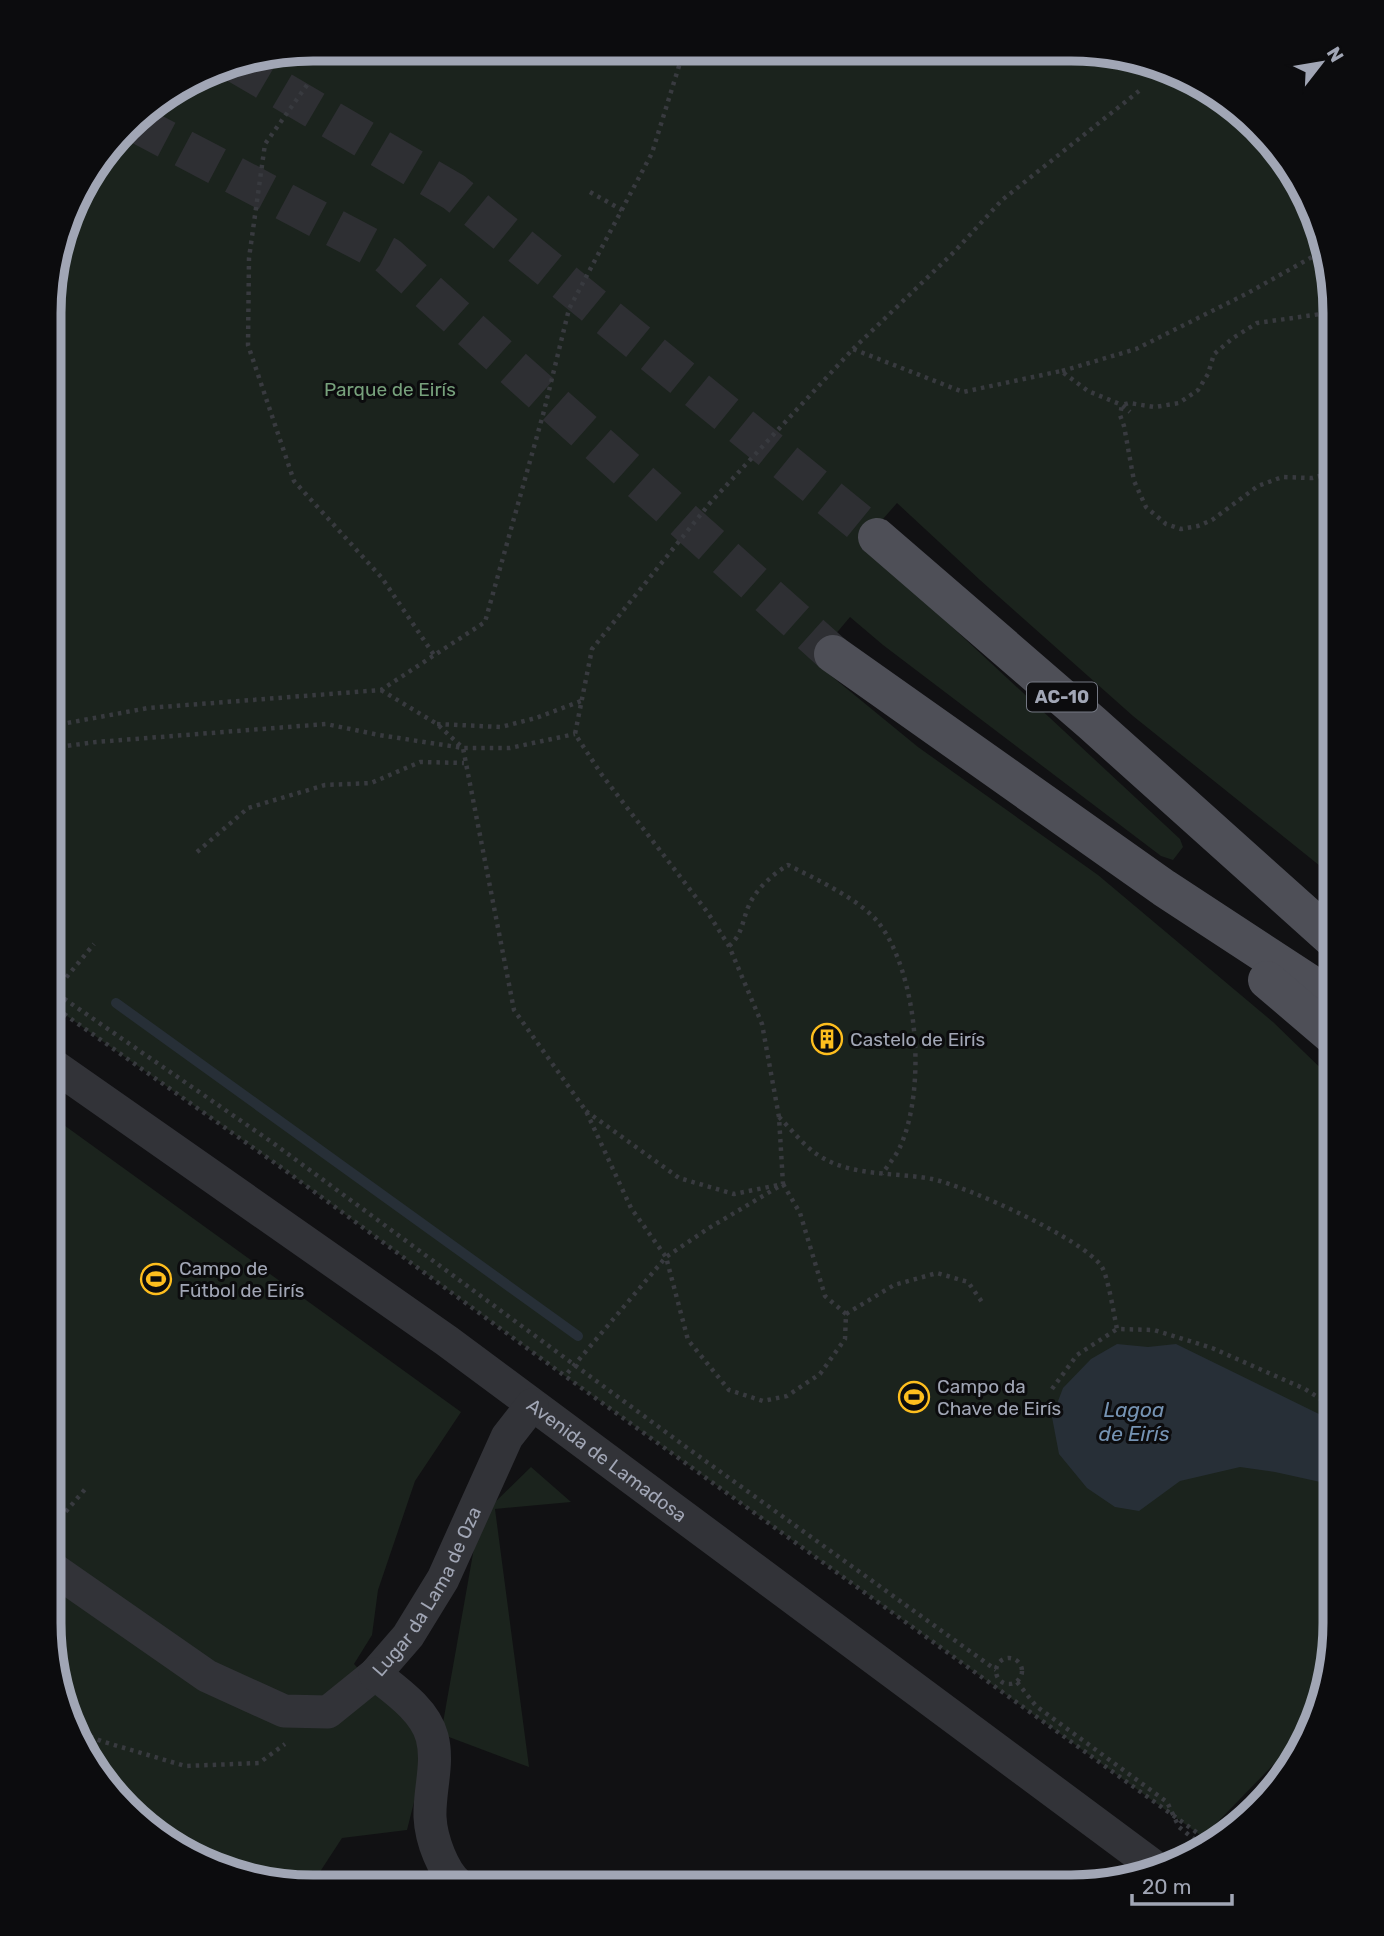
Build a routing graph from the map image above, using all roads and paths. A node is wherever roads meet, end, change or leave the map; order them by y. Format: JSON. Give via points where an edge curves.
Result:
{"nodes":[{"id":1,"x":681,"y":61,"type":"edge"},
{"id":2,"x":307,"y":85,"type":"dead end"},
{"id":3,"x":1139,"y":91,"type":"dead end"},
{"id":4,"x":590,"y":192,"type":"dead end"},
{"id":5,"x":622,"y":210,"type":"junction"},
{"id":6,"x":1316,"y":255,"type":"edge"},
{"id":7,"x":1323,"y":314,"type":"edge"},
{"id":8,"x":853,"y":349,"type":"junction"},
{"id":9,"x":1061,"y":371,"type":"junction"},
{"id":10,"x":1122,"y":405,"type":"junction"},
{"id":11,"x":1129,"y":412,"type":"dead end"},
{"id":12,"x":1323,"y":475,"type":"edge"},
{"id":13,"x":877,"y":537,"type":"tunnel mouth"},
{"id":14,"x":833,"y":654,"type":"tunnel mouth"},
{"id":15,"x":434,"y":655,"type":"junction"},
{"id":16,"x":381,"y":690,"type":"junction"},
{"id":17,"x":582,"y":700,"type":"junction"},
{"id":18,"x":61,"y":724,"type":"edge"},
{"id":19,"x":437,"y":724,"type":"junction"},
{"id":20,"x":575,"y":734,"type":"junction"},
{"id":21,"x":61,"y":747,"type":"edge"},
{"id":22,"x":463,"y":748,"type":"junction"},
{"id":23,"x":464,"y":763,"type":"junction"},
{"id":24,"x":197,"y":852,"type":"dead end"},
{"id":25,"x":1244,"y":859,"type":"junction"},
{"id":26,"x":1164,"y":888,"type":"junction"},
{"id":27,"x":1323,"y":913,"type":"edge"},
{"id":28,"x":1323,"y":930,"type":"edge"},
{"id":29,"x":94,"y":944,"type":"dead end"},
{"id":30,"x":729,"y":946,"type":"junction"},
{"id":31,"x":1260,"y":973,"type":"junction"},
{"id":32,"x":61,"y":981,"type":"edge"},
{"id":33,"x":1323,"y":992,"type":"edge"},
{"id":34,"x":61,"y":999,"type":"edge"},
{"id":35,"x":61,"y":1012,"type":"edge"},
{"id":36,"x":1323,"y":1028,"type":"edge"},
{"id":37,"x":1323,"y":1040,"type":"edge"},
{"id":38,"x":61,"y":1071,"type":"edge"},
{"id":39,"x":586,"y":1111,"type":"junction"},
{"id":40,"x":779,"y":1117,"type":"junction"},
{"id":41,"x":883,"y":1174,"type":"junction"},
{"id":42,"x":783,"y":1185,"type":"junction"},
{"id":43,"x":666,"y":1257,"type":"junction"},
{"id":44,"x":982,"y":1302,"type":"dead end"},
{"id":45,"x":846,"y":1314,"type":"junction"},
{"id":46,"x":1117,"y":1329,"type":"junction"},
{"id":47,"x":574,"y":1365,"type":"junction"},
{"id":48,"x":565,"y":1376,"type":"junction"},
{"id":49,"x":1052,"y":1389,"type":"dead end"},
{"id":50,"x":1323,"y":1400,"type":"edge"},
{"id":51,"x":532,"y":1405,"type":"junction"},
{"id":52,"x":87,"y":1487,"type":"dead end"},
{"id":53,"x":61,"y":1517,"type":"edge"},
{"id":54,"x":61,"y":1574,"type":"edge"},
{"id":55,"x":996,"y":1670,"type":"junction"},
{"id":56,"x":375,"y":1674,"type":"junction"},
{"id":57,"x":1017,"y":1682,"type":"junction"},
{"id":58,"x":328,"y":1712,"type":"junction"},
{"id":59,"x":88,"y":1736,"type":"edge"},
{"id":60,"x":1174,"y":1816,"type":"junction"},
{"id":61,"x":1203,"y":1837,"type":"dead end"},
{"id":62,"x":1197,"y":1841,"type":"edge"},
{"id":63,"x":1148,"y":1862,"type":"edge"},
{"id":64,"x":450,"y":1875,"type":"edge"}],
"edges":[{"from":1,"to":5,"type":"path","via":[[652,153]]},
{"from":2,"to":15,"type":"path","via":[[265,144],[249,258],[248,345],[293,481],[382,578]]},
{"from":3,"to":8,"type":"path","via":[[1002,200]]},
{"from":4,"to":5,"type":"path"},
{"from":5,"to":15,"type":"path","via":[[569,309],[485,622]]},
{"from":6,"to":9,"type":"path","via":[[1136,349]]},
{"from":7,"to":10,"type":"path","via":[[1257,323],[1214,354],[1198,390],[1179,403]]},
{"from":8,"to":9,"type":"path","via":[[963,392]]},
{"from":8,"to":17,"type":"path","via":[[710,503],[592,649]]},
{"from":9,"to":10,"type":"path","via":[[1087,391]]},
{"from":10,"to":11,"type":"path"},
{"from":10,"to":12,"type":"path","via":[[1120,415],[1134,481],[1146,508],[1174,527],[1212,520],[1258,486],[1282,477]]},
{"from":13,"to":25,"type":"main road","number":"AC-10"},
{"from":14,"to":26,"type":"main road"},
{"from":15,"to":16,"type":"path"},
{"from":16,"to":18,"type":"path","via":[[148,708]]},
{"from":16,"to":19,"type":"path"},
{"from":17,"to":19,"type":"path","via":[[502,727]]},
{"from":17,"to":20,"type":"path"},
{"from":19,"to":22,"type":"path"},
{"from":20,"to":22,"type":"path","via":[[510,748]]},
{"from":20,"to":30,"type":"path"},
{"from":21,"to":22,"type":"path","via":[[326,724]]},
{"from":22,"to":23,"type":"path"},
{"from":23,"to":24,"type":"path","via":[[420,762],[371,783],[325,785],[248,808]]},
{"from":23,"to":39,"type":"path","via":[[514,1010]]},
{"from":25,"to":27,"type":"main road","number":"AC-10"},
{"from":25,"to":28,"type":"main road","number":"AC-10"},
{"from":26,"to":31,"type":"main road"},
{"from":26,"to":33,"type":"main road"},
{"from":29,"to":32,"type":"path"},
{"from":30,"to":40,"type":"path","via":[[762,1024]]},
{"from":30,"to":41,"type":"path","via":[[738,939],[749,904],[771,876],[788,865],[837,890],[876,920],[898,954],[910,995],[916,1049],[912,1104],[900,1147]]},
{"from":31,"to":36,"type":"main road"},
{"from":31,"to":37,"type":"main road"},
{"from":34,"to":47,"type":"path","via":[[273,1143]]},
{"from":35,"to":48,"type":"path"},
{"from":38,"to":51,"type":"street","name":"Avenida de Lamadosa"},
{"from":39,"to":42,"type":"path","via":[[680,1178],[734,1194]]},
{"from":39,"to":43,"type":"path","via":[[631,1209]]},
{"from":40,"to":41,"type":"path","via":[[817,1155],[852,1169]]},
{"from":40,"to":42,"type":"path"},
{"from":41,"to":46,"type":"path","via":[[933,1180],[966,1191],[1072,1240],[1103,1268]]},
{"from":42,"to":43,"type":"path"},
{"from":42,"to":45,"type":"path","via":[[800,1213],[825,1296]]},
{"from":43,"to":45,"type":"path","via":[[688,1340],[729,1390],[762,1401],[787,1396],[820,1374],[845,1339]]},
{"from":43,"to":47,"type":"path"},
{"from":44,"to":45,"type":"path","via":[[968,1282],[937,1272],[894,1285]]},
{"from":46,"to":49,"type":"path","via":[[1077,1355]]},
{"from":46,"to":50,"type":"path","via":[[1154,1330],[1212,1348]]},
{"from":47,"to":48,"type":"path"},
{"from":47,"to":55,"type":"path"},
{"from":48,"to":60,"type":"path"},
{"from":51,"to":56,"type":"street","name":"Lugar da Lama de Oza","via":[[508,1437],[443,1579],[408,1636]]},
{"from":51,"to":63,"type":"street","name":"Avenida de Lamadosa"},
{"from":52,"to":53,"type":"path"},
{"from":54,"to":58,"type":"street","via":[[206,1676],[284,1712]]},
{"from":55,"to":57,"type":"path","via":[[1005,1684]]},
{"from":55,"to":57,"type":"path","via":[[1003,1660],[1015,1660],[1021,1670]]},
{"from":56,"to":58,"type":"street"},
{"from":56,"to":64,"type":"street","name":"Lugar da Lama de Oza","via":[[413,1704],[432,1736],[430,1819]]},
{"from":57,"to":60,"type":"path","via":[[1036,1706],[1167,1802]]},
{"from":58,"to":59,"type":"path","via":[[258,1763],[185,1766]]},
{"from":60,"to":61,"type":"path"},
{"from":60,"to":62,"type":"path","via":[[1179,1827]]}]}
